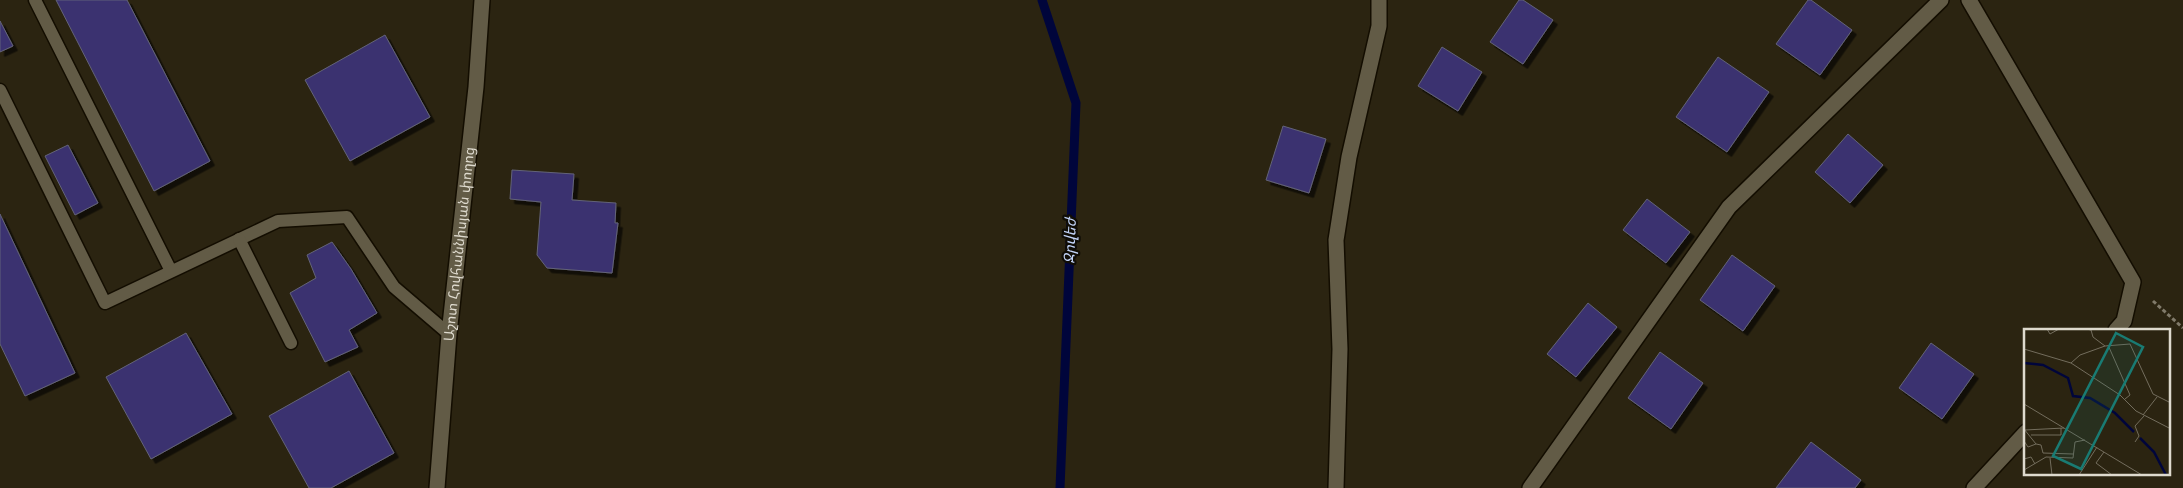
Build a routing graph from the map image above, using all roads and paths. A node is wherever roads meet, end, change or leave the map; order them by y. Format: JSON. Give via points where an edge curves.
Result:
{"nodes":[{"id":1,"x":35,"y":0,"type":"edge"},
{"id":2,"x":482,"y":0,"type":"edge"},
{"id":3,"x":1379,"y":0,"type":"edge"},
{"id":4,"x":1941,"y":0,"type":"edge"},
{"id":5,"x":1969,"y":0,"type":"edge"},
{"id":6,"x":0,"y":90,"type":"edge"},
{"id":7,"x":239,"y":239,"type":"junction"},
{"id":8,"x":171,"y":271,"type":"junction"},
{"id":9,"x":2132,"y":282,"type":"junction"},
{"id":10,"x":2183,"y":328,"type":"edge"},
{"id":11,"x":2117,"y":329,"type":"edge"},
{"id":12,"x":449,"y":334,"type":"junction"},
{"id":13,"x":291,"y":343,"type":"dead end"},
{"id":14,"x":2024,"y":434,"type":"edge"},
{"id":15,"x":437,"y":488,"type":"edge"},
{"id":16,"x":1336,"y":488,"type":"edge"},
{"id":17,"x":1530,"y":488,"type":"edge"},
{"id":18,"x":1974,"y":488,"type":"edge"}],
"edges":[{"from":1,"to":8,"type":"lane"},
{"from":2,"to":12,"type":"street","name":"Աշոտ Հովհաննիսյան փողոց","via":[[476,87]]},
{"from":3,"to":16,"type":"street","via":[[1379,26],[1349,157],[1336,240],[1340,349]]},
{"from":4,"to":17,"type":"street","via":[[1729,207]]},
{"from":5,"to":9,"type":"street"},
{"from":6,"to":8,"type":"lane","via":[[105,303]]},
{"from":7,"to":8,"type":"lane"},
{"from":7,"to":12,"type":"lane","via":[[278,221],[347,217],[394,287]]},
{"from":7,"to":13,"type":"lane"},
{"from":9,"to":10,"type":"path"},
{"from":9,"to":11,"type":"street","via":[[2124,321]]},
{"from":12,"to":15,"type":"street","name":"Աշոտ Հովհաննիսյան փողոց"},
{"from":14,"to":18,"type":"street"}]}
